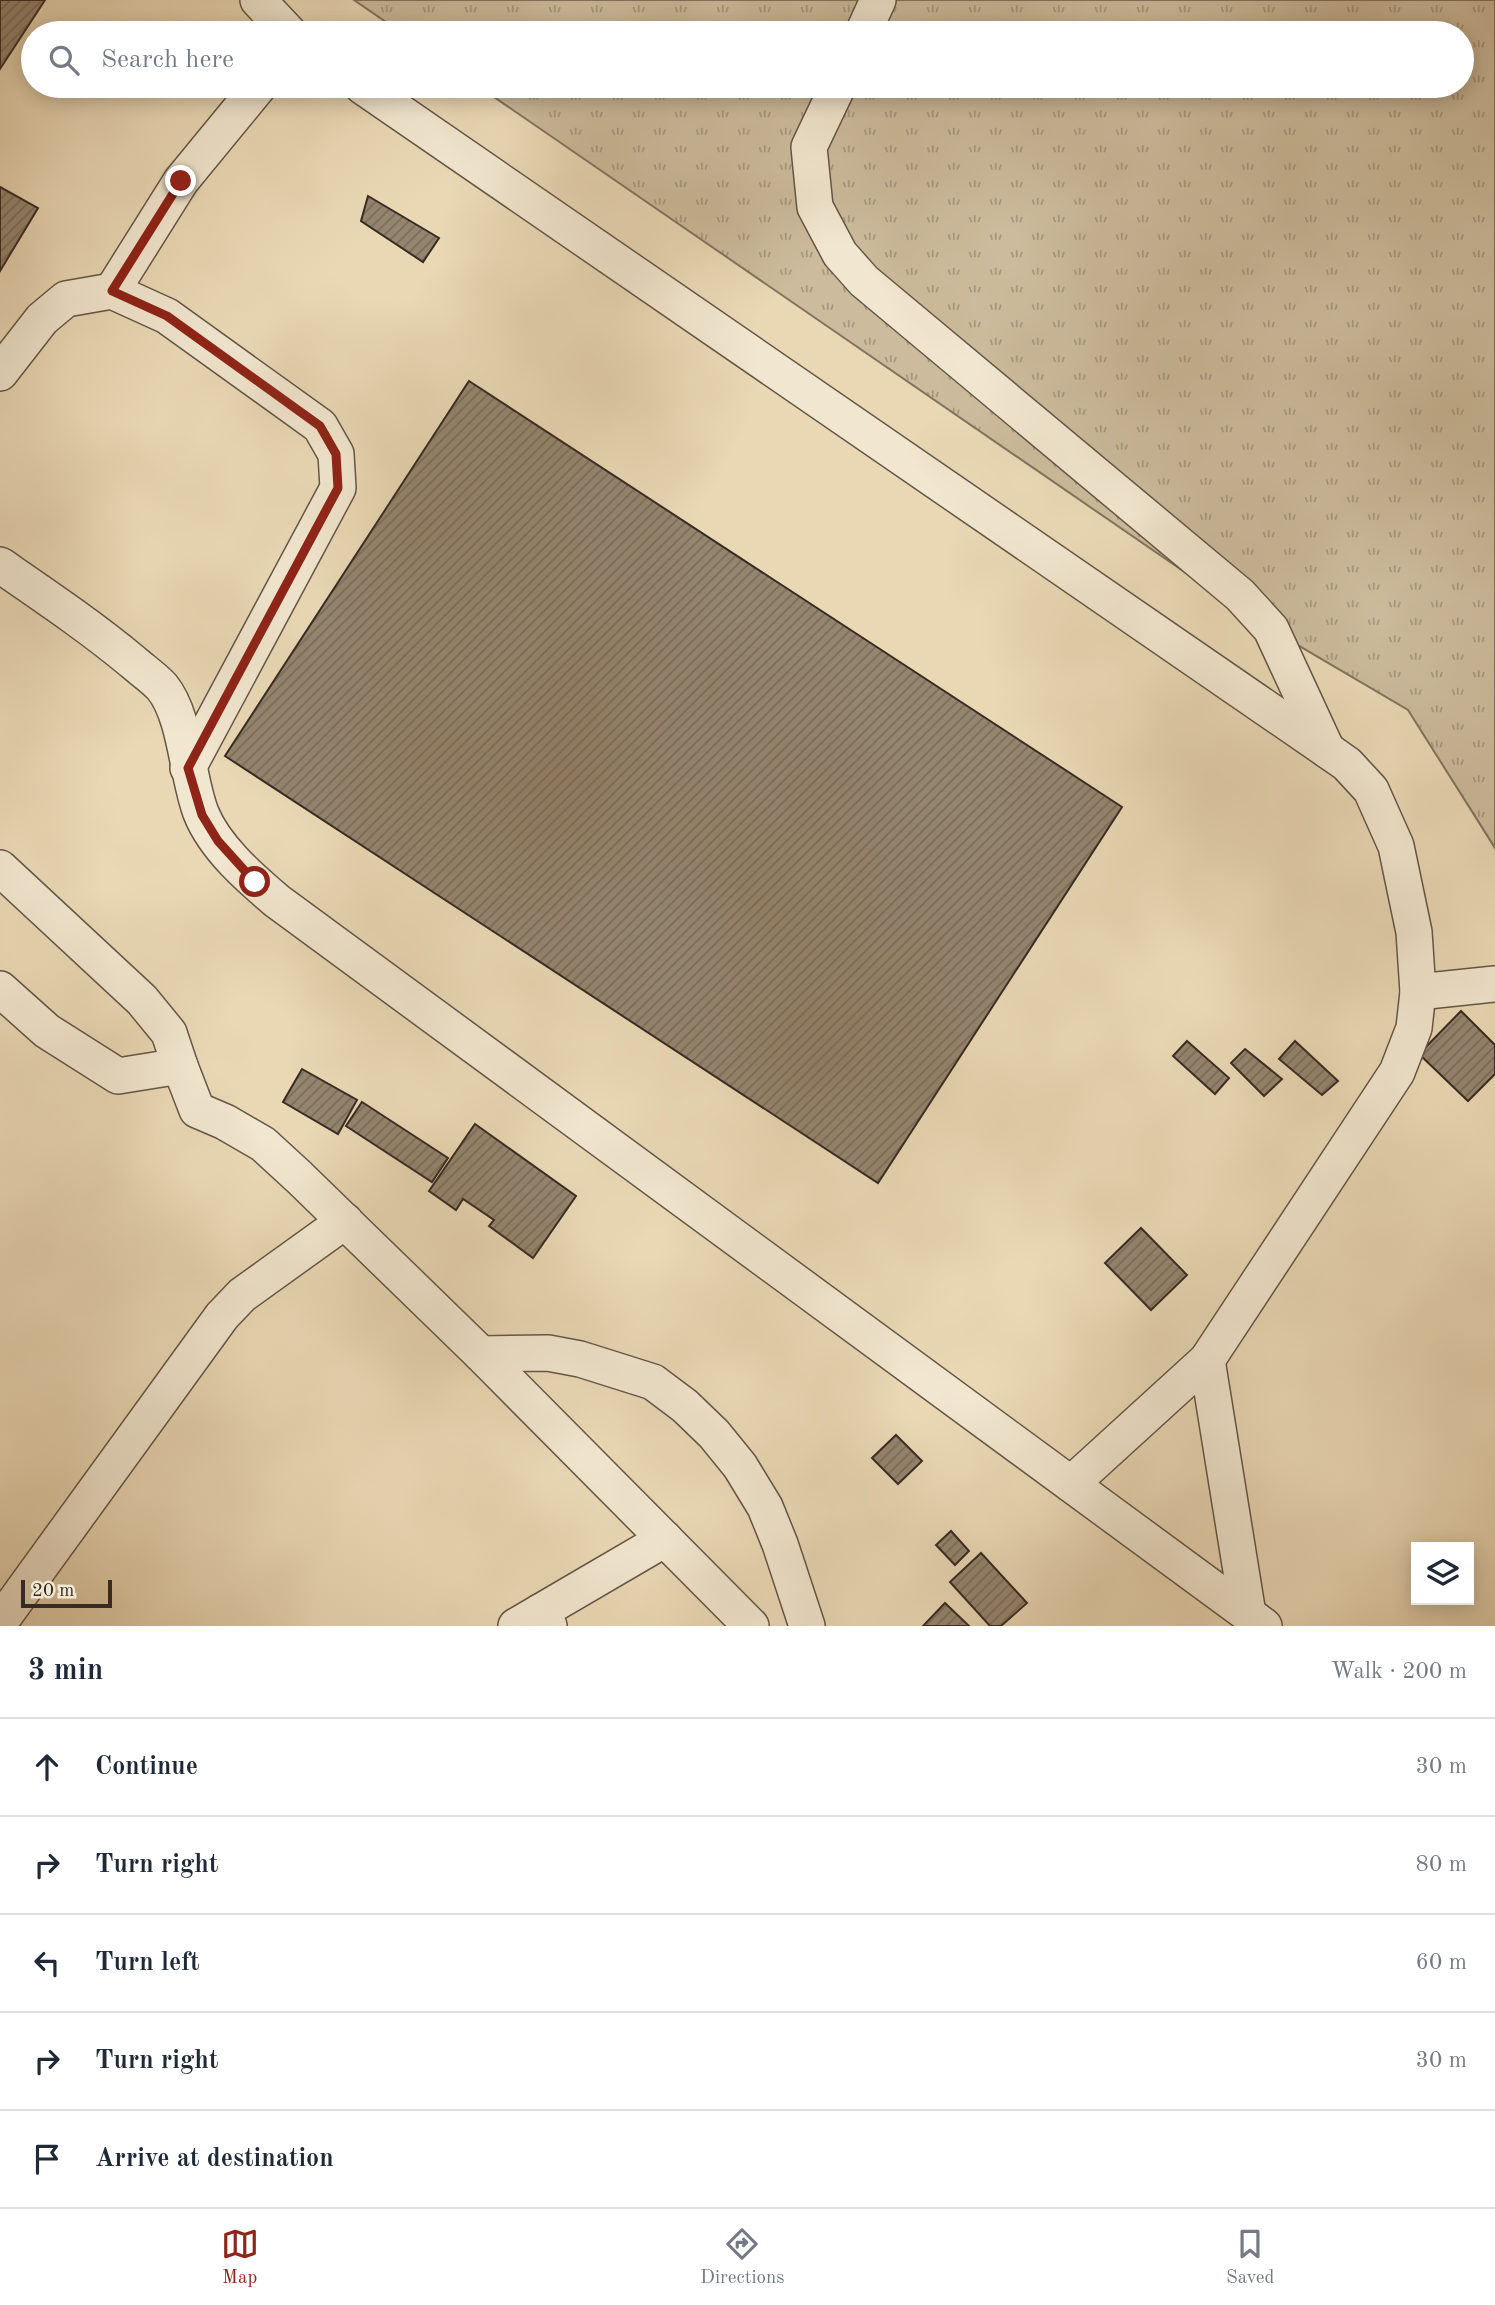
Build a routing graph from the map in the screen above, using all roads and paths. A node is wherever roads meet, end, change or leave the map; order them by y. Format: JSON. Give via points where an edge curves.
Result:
{"nodes":[{"id":1,"x":258,"y":0,"type":"edge"},
{"id":2,"x":878,"y":0,"type":"edge"},
{"id":3,"x":278,"y":21,"type":"edge"},
{"id":4,"x":868,"y":21,"type":"edge"},
{"id":5,"x":249,"y":98,"type":"edge"},
{"id":6,"x":379,"y":98,"type":"edge"},
{"id":7,"x":832,"y":98,"type":"edge"},
{"id":8,"x":112,"y":291,"type":"junction"},
{"id":9,"x":0,"y":373,"type":"edge"},
{"id":10,"x":0,"y":565,"type":"edge"},
{"id":11,"x":1327,"y":750,"type":"junction"},
{"id":12,"x":188,"y":768,"type":"junction"},
{"id":13,"x":0,"y":868,"type":"edge"},
{"id":14,"x":1495,"y":984,"type":"edge"},
{"id":15,"x":0,"y":989,"type":"edge"},
{"id":16,"x":1418,"y":992,"type":"junction"},
{"id":17,"x":180,"y":1066,"type":"junction"},
{"id":18,"x":345,"y":1221,"type":"junction"},
{"id":19,"x":481,"y":1354,"type":"junction"},
{"id":20,"x":1207,"y":1360,"type":"junction"},
{"id":21,"x":1071,"y":1484,"type":"junction"},
{"id":22,"x":665,"y":1539,"type":"junction"},
{"id":23,"x":1256,"y":1620,"type":"edge"},
{"id":24,"x":535,"y":1621,"type":"edge"},
{"id":25,"x":0,"y":1622,"type":"edge"},
{"id":26,"x":751,"y":1626,"type":"edge"},
{"id":27,"x":807,"y":1626,"type":"edge"}],
"edges":[{"from":1,"to":3,"type":"street"},
{"from":2,"to":4,"type":"street"},
{"from":5,"to":8,"type":"street","via":[[181,181]]},
{"from":6,"to":11,"type":"street"},
{"from":7,"to":11,"type":"street","via":[[809,147],[815,207],[840,254],[864,281],[1240,595],[1271,629]]},
{"from":8,"to":9,"type":"street","via":[[66,299],[42,319]]},
{"from":8,"to":12,"type":"street","via":[[167,316],[320,426],[336,454],[338,488]]},
{"from":10,"to":12,"type":"street","via":[[105,638],[162,688],[179,722]]},
{"from":11,"to":16,"type":"street","via":[[1371,790],[1396,846],[1414,932]]},
{"from":12,"to":21,"type":"street","via":[[202,815],[218,841],[277,901]]},
{"from":13,"to":17,"type":"street","via":[[142,1000],[169,1033]]},
{"from":14,"to":16,"type":"street"},
{"from":15,"to":17,"type":"street","via":[[47,1031],[118,1076]]},
{"from":16,"to":20,"type":"street","via":[[1414,1028],[1397,1072]]},
{"from":17,"to":18,"type":"street","via":[[197,1110],[263,1144]]},
{"from":18,"to":19,"type":"street"},
{"from":18,"to":25,"type":"street","via":[[242,1295],[222,1316]]},
{"from":19,"to":22,"type":"street"},
{"from":19,"to":27,"type":"street","via":[[548,1353],[580,1359],[653,1382],[685,1406],[740,1466],[765,1507]]},
{"from":20,"to":21,"type":"street"},
{"from":20,"to":23,"type":"street"},
{"from":21,"to":23,"type":"street"},
{"from":22,"to":24,"type":"street"},
{"from":22,"to":26,"type":"street"}]}
